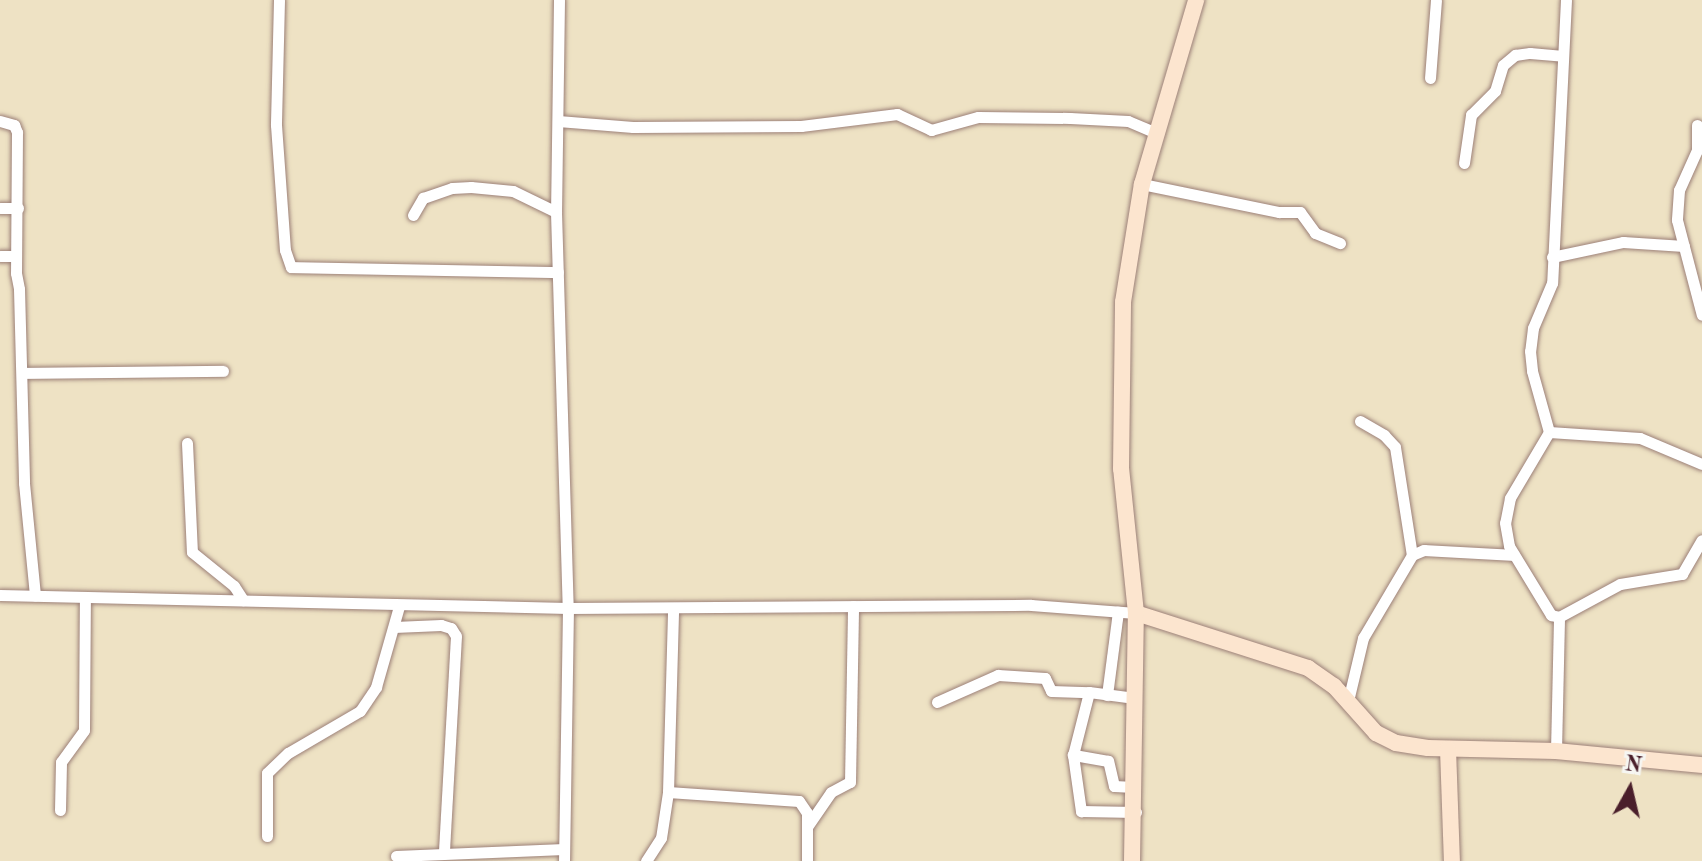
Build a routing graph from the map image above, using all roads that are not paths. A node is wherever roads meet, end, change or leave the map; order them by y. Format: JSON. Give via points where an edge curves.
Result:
{"nodes":[{"id":1,"x":279,"y":0,"type":"edge"},
{"id":2,"x":559,"y":0,"type":"edge"},
{"id":3,"x":1196,"y":0,"type":"edge"},
{"id":4,"x":1436,"y":0,"type":"edge"},
{"id":5,"x":1566,"y":0,"type":"edge"},
{"id":6,"x":1563,"y":56,"type":"junction"},
{"id":7,"x":1430,"y":78,"type":"dead end"},
{"id":8,"x":0,"y":121,"type":"edge"},
{"id":9,"x":558,"y":121,"type":"junction"},
{"id":10,"x":1697,"y":125,"type":"dead end"},
{"id":11,"x":1158,"y":134,"type":"junction"},
{"id":12,"x":1464,"y":163,"type":"dead end"},
{"id":13,"x":1142,"y":184,"type":"junction"},
{"id":14,"x":0,"y":208,"type":"edge"},
{"id":15,"x":18,"y":208,"type":"junction"},
{"id":16,"x":556,"y":212,"type":"junction"},
{"id":17,"x":413,"y":215,"type":"dead end"},
{"id":18,"x":1340,"y":243,"type":"dead end"},
{"id":19,"x":1684,"y":246,"type":"junction"},
{"id":20,"x":0,"y":256,"type":"edge"},
{"id":21,"x":16,"y":256,"type":"junction"},
{"id":22,"x":1552,"y":257,"type":"junction"},
{"id":23,"x":558,"y":272,"type":"junction"},
{"id":24,"x":1702,"y":315,"type":"edge"},
{"id":25,"x":223,"y":371,"type":"dead end"},
{"id":26,"x":22,"y":373,"type":"junction"},
{"id":27,"x":1360,"y":421,"type":"dead end"},
{"id":28,"x":1549,"y":432,"type":"junction"},
{"id":29,"x":187,"y":443,"type":"dead end"},
{"id":30,"x":1702,"y":464,"type":"edge"},
{"id":31,"x":1702,"y":540,"type":"edge"},
{"id":32,"x":1412,"y":555,"type":"junction"},
{"id":33,"x":1514,"y":555,"type":"junction"},
{"id":34,"x":0,"y":595,"type":"edge"},
{"id":35,"x":35,"y":595,"type":"junction"},
{"id":36,"x":85,"y":597,"type":"junction"},
{"id":37,"x":243,"y":600,"type":"junction"},
{"id":38,"x":399,"y":606,"type":"junction"},
{"id":39,"x":853,"y":606,"type":"junction"},
{"id":40,"x":568,"y":608,"type":"junction"},
{"id":41,"x":673,"y":608,"type":"junction"},
{"id":42,"x":1118,"y":612,"type":"junction"},
{"id":43,"x":1136,"y":613,"type":"junction"},
{"id":44,"x":1559,"y":617,"type":"junction"},
{"id":45,"x":394,"y":627,"type":"junction"},
{"id":46,"x":1089,"y":692,"type":"junction"},
{"id":47,"x":1107,"y":695,"type":"junction"},
{"id":48,"x":1135,"y":698,"type":"junction"},
{"id":49,"x":1348,"y":701,"type":"junction"},
{"id":50,"x":937,"y":702,"type":"dead end"},
{"id":51,"x":1448,"y":749,"type":"junction"},
{"id":52,"x":1556,"y":751,"type":"junction"},
{"id":53,"x":1073,"y":755,"type":"junction"},
{"id":54,"x":1702,"y":765,"type":"edge"},
{"id":55,"x":1134,"y":787,"type":"junction"},
{"id":56,"x":668,"y":792,"type":"junction"},
{"id":57,"x":60,"y":810,"type":"dead end"},
{"id":58,"x":1136,"y":812,"type":"junction"},
{"id":59,"x":807,"y":827,"type":"junction"},
{"id":60,"x":267,"y":836,"type":"dead end"},
{"id":61,"x":444,"y":854,"type":"junction"},
{"id":62,"x":564,"y":855,"type":"edge"},
{"id":63,"x":396,"y":856,"type":"dead end"},
{"id":64,"x":646,"y":861,"type":"edge"},
{"id":65,"x":807,"y":861,"type":"edge"},
{"id":66,"x":1132,"y":861,"type":"edge"},
{"id":67,"x":1452,"y":861,"type":"edge"}],
"edges":[{"from":1,"to":23,"type":"street","via":[[276,125],[285,250],[291,267]]},
{"from":2,"to":9,"type":"street"},
{"from":3,"to":11,"type":"street"},
{"from":4,"to":7,"type":"street"},
{"from":5,"to":6,"type":"street"},
{"from":6,"to":12,"type":"street","via":[[1515,55],[1503,65],[1495,91],[1471,115]]},
{"from":6,"to":22,"type":"street"},
{"from":8,"to":15,"type":"street","via":[[14,125],[17,132]]},
{"from":9,"to":11,"type":"street","via":[[633,127],[801,126],[897,114],[931,130],[978,117],[1070,118],[1128,121]]},
{"from":9,"to":16,"type":"street"},
{"from":10,"to":19,"type":"street","via":[[1697,150],[1677,204]]},
{"from":11,"to":13,"type":"street"},
{"from":13,"to":18,"type":"street","via":[[1300,212],[1315,233]]},
{"from":13,"to":43,"type":"street","via":[[1123,302],[1121,469]]},
{"from":14,"to":15,"type":"street"},
{"from":15,"to":21,"type":"street"},
{"from":16,"to":17,"type":"street","via":[[513,191],[471,187],[423,198]]},
{"from":16,"to":23,"type":"street"},
{"from":19,"to":22,"type":"street","via":[[1623,242]]},
{"from":19,"to":24,"type":"street"},
{"from":20,"to":21,"type":"street"},
{"from":21,"to":26,"type":"street"},
{"from":22,"to":28,"type":"street","via":[[1550,290],[1533,328],[1530,351]]},
{"from":23,"to":40,"type":"street"},
{"from":25,"to":26,"type":"street"},
{"from":26,"to":35,"type":"street","via":[[24,483]]},
{"from":27,"to":32,"type":"street","via":[[1395,447]]},
{"from":28,"to":30,"type":"street","via":[[1640,438]]},
{"from":28,"to":33,"type":"street","via":[[1506,512]]},
{"from":29,"to":37,"type":"street","via":[[192,552],[234,586]]},
{"from":31,"to":44,"type":"street","via":[[1682,574],[1620,584]]},
{"from":32,"to":33,"type":"street","via":[[1424,550]]},
{"from":32,"to":49,"type":"street","via":[[1363,638]]},
{"from":33,"to":44,"type":"street","via":[[1550,613]]},
{"from":34,"to":35,"type":"street"},
{"from":35,"to":36,"type":"street"},
{"from":36,"to":37,"type":"street"},
{"from":36,"to":57,"type":"street","via":[[84,730],[61,762]]},
{"from":37,"to":38,"type":"street"},
{"from":38,"to":40,"type":"street"},
{"from":38,"to":45,"type":"street"},
{"from":39,"to":41,"type":"street"},
{"from":39,"to":42,"type":"street","via":[[1031,605]]},
{"from":39,"to":59,"type":"street","via":[[850,782],[831,792]]},
{"from":40,"to":41,"type":"street"},
{"from":40,"to":62,"type":"street"},
{"from":41,"to":56,"type":"street"},
{"from":42,"to":43,"type":"street"},
{"from":42,"to":47,"type":"street"},
{"from":43,"to":48,"type":"street"},
{"from":43,"to":49,"type":"street","via":[[1308,668]]},
{"from":44,"to":52,"type":"street"},
{"from":45,"to":60,"type":"street","via":[[376,687],[360,711],[288,753],[267,773]]},
{"from":45,"to":61,"type":"street","via":[[441,625],[456,636]]},
{"from":46,"to":47,"type":"street"},
{"from":46,"to":50,"type":"street","via":[[1051,691],[1045,678],[998,675]]},
{"from":46,"to":53,"type":"street"},
{"from":47,"to":48,"type":"street"},
{"from":48,"to":55,"type":"street"},
{"from":49,"to":51,"type":"street","via":[[1385,739]]},
{"from":51,"to":52,"type":"street"},
{"from":51,"to":67,"type":"street"},
{"from":52,"to":54,"type":"street"},
{"from":53,"to":55,"type":"street","via":[[1108,761],[1114,786]]},
{"from":53,"to":58,"type":"street","via":[[1081,811]]},
{"from":55,"to":58,"type":"street"},
{"from":56,"to":59,"type":"street","via":[[799,801],[807,813]]},
{"from":56,"to":64,"type":"street","via":[[661,838]]},
{"from":58,"to":66,"type":"street"},
{"from":59,"to":65,"type":"street"},
{"from":61,"to":62,"type":"street"},
{"from":61,"to":63,"type":"street"}]}
